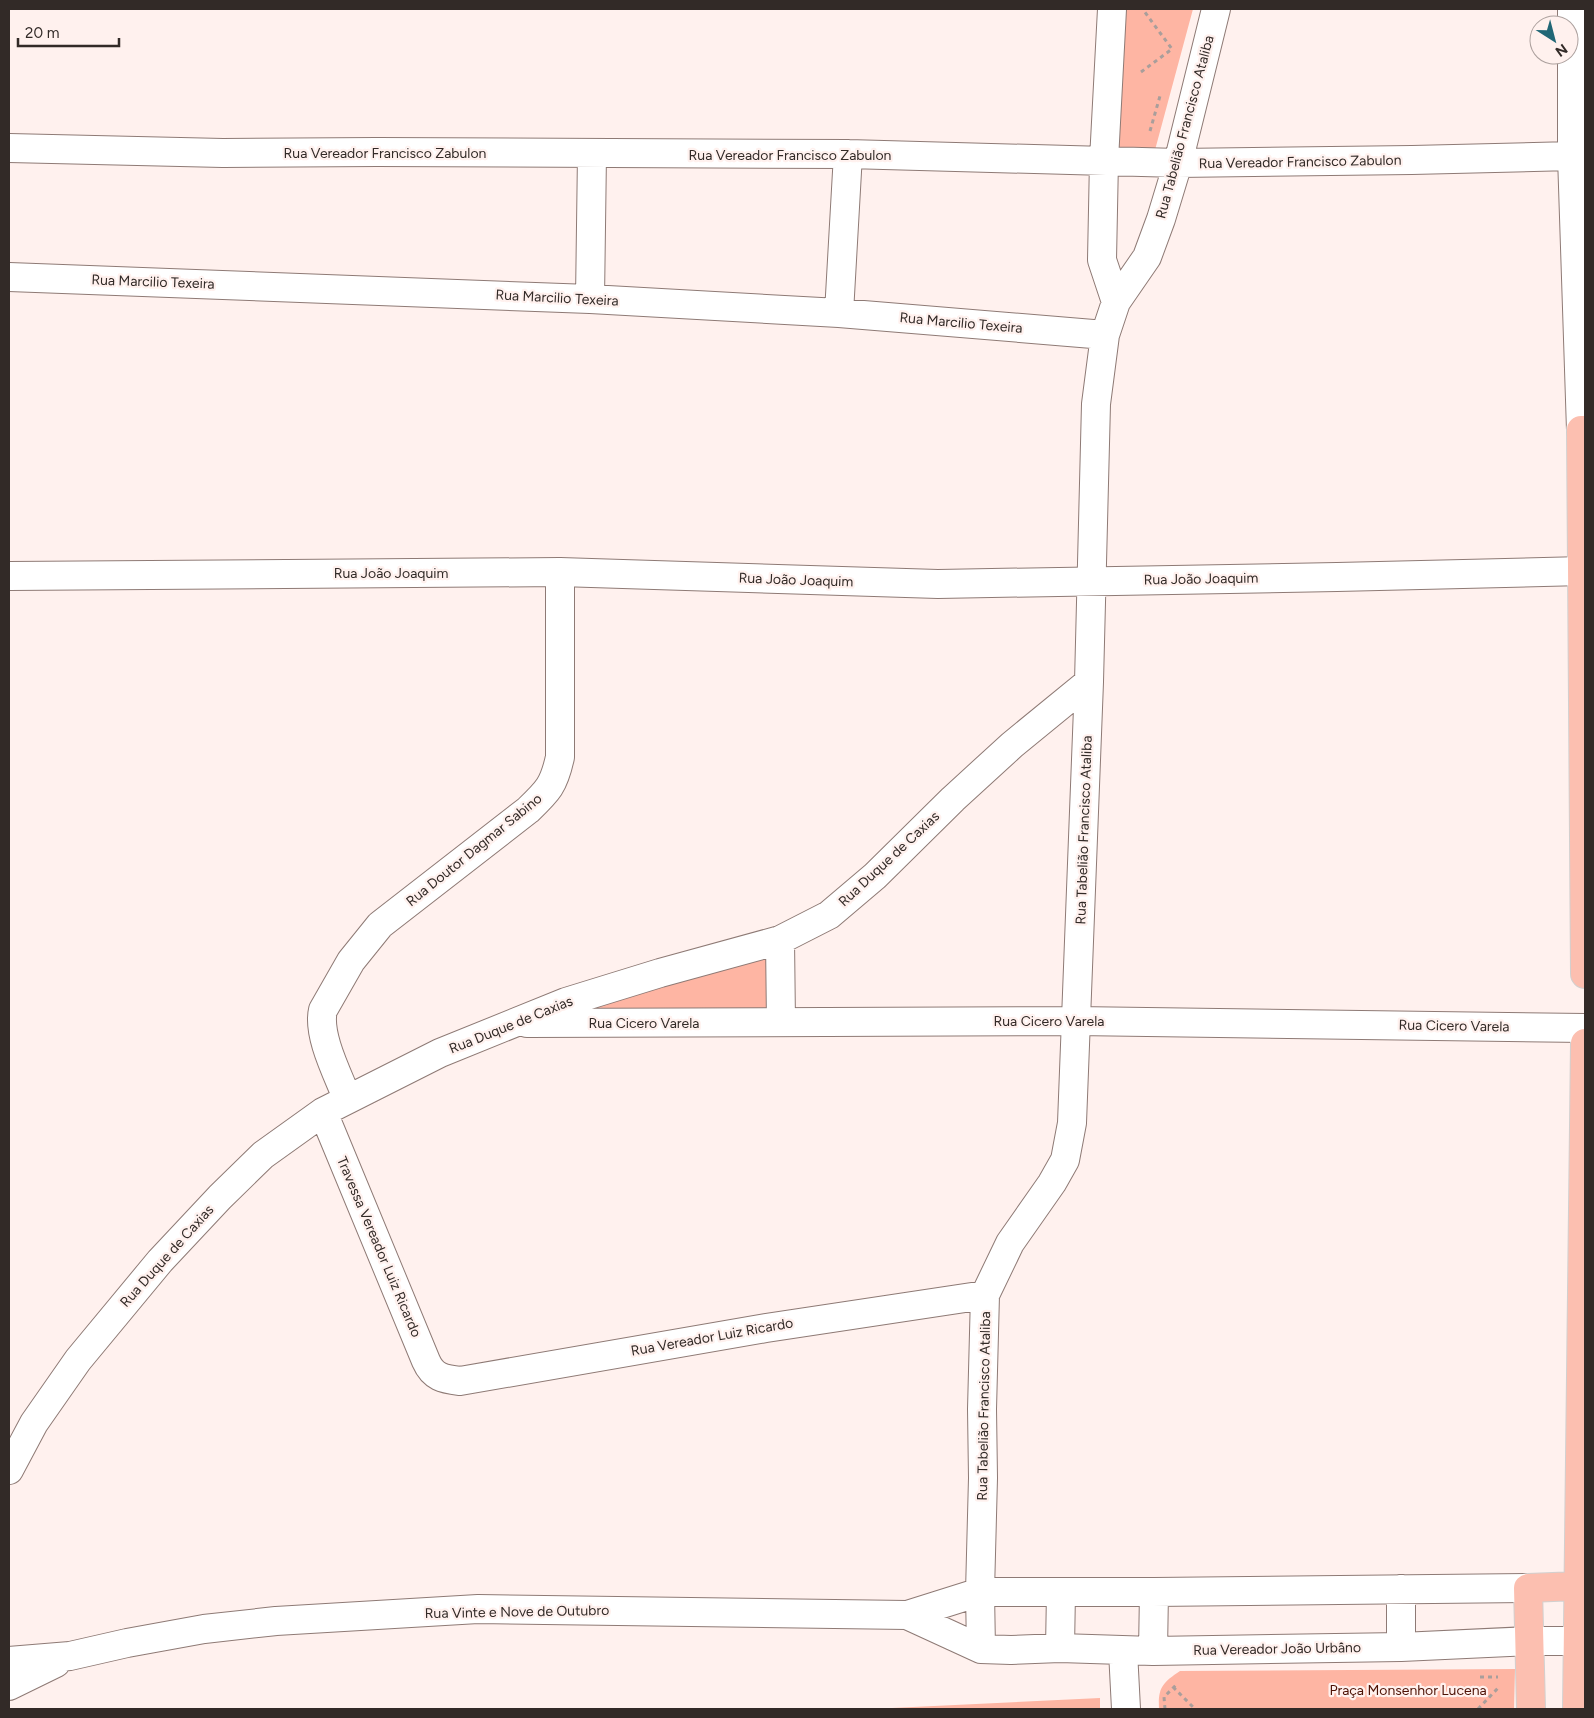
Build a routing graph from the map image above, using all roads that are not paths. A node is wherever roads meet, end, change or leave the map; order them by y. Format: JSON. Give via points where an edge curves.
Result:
{"nodes":[{"id":1,"x":1112,"y":9,"type":"edge"},
{"id":2,"x":1216,"y":9,"type":"edge"},
{"id":3,"x":1572,"y":9,"type":"edge"},
{"id":4,"x":9,"y":148,"type":"edge"},
{"id":5,"x":592,"y":154,"type":"junction"},
{"id":6,"x":848,"y":154,"type":"junction"},
{"id":7,"x":1572,"y":156,"type":"junction"},
{"id":8,"x":1104,"y":160,"type":"junction"},
{"id":9,"x":1178,"y":163,"type":"junction"},
{"id":10,"x":9,"y":277,"type":"edge"},
{"id":11,"x":590,"y":299,"type":"junction"},
{"id":12,"x":1116,"y":302,"type":"junction"},
{"id":13,"x":839,"y":314,"type":"junction"},
{"id":14,"x":1105,"y":334,"type":"junction"},
{"id":15,"x":1583,"y":430,"type":"edge"},
{"id":16,"x":1584,"y":571,"type":"edge"},
{"id":17,"x":560,"y":572,"type":"junction"},
{"id":18,"x":9,"y":576,"type":"edge"},
{"id":19,"x":1091,"y":581,"type":"junction"},
{"id":20,"x":1089,"y":682,"type":"junction"},
{"id":21,"x":780,"y":940,"type":"junction"},
{"id":22,"x":1585,"y":974,"type":"edge"},
{"id":23,"x":1076,"y":1021,"type":"junction"},
{"id":24,"x":781,"y":1022,"type":"junction"},
{"id":25,"x":513,"y":1024,"type":"junction"},
{"id":26,"x":1585,"y":1028,"type":"edge"},
{"id":27,"x":1585,"y":1044,"type":"edge"},
{"id":28,"x":347,"y":1098,"type":"junction"},
{"id":29,"x":323,"y":1112,"type":"junction"},
{"id":30,"x":985,"y":1295,"type":"junction"},
{"id":31,"x":440,"y":1378,"type":"joint"},
{"id":32,"x":9,"y":1470,"type":"edge"},
{"id":33,"x":1582,"y":1586,"type":"edge"},
{"id":34,"x":1528,"y":1588,"type":"junction"},
{"id":35,"x":1402,"y":1589,"type":"junction"},
{"id":36,"x":980,"y":1592,"type":"junction"},
{"id":37,"x":1061,"y":1592,"type":"junction"},
{"id":38,"x":1154,"y":1592,"type":"junction"},
{"id":39,"x":907,"y":1615,"type":"junction"},
{"id":40,"x":1529,"y":1641,"type":"junction"},
{"id":41,"x":1577,"y":1641,"type":"junction"},
{"id":42,"x":1401,"y":1647,"type":"junction"},
{"id":43,"x":1060,"y":1648,"type":"junction"},
{"id":44,"x":981,"y":1649,"type":"junction"},
{"id":45,"x":1123,"y":1651,"type":"junction"},
{"id":46,"x":1153,"y":1651,"type":"junction"},
{"id":47,"x":70,"y":1656,"type":"junction"},
{"id":48,"x":9,"y":1662,"type":"edge"},
{"id":49,"x":9,"y":1686,"type":"edge"},
{"id":50,"x":1126,"y":1709,"type":"edge"},
{"id":51,"x":1531,"y":1709,"type":"edge"},
{"id":52,"x":1577,"y":1709,"type":"edge"}],
"edges":[{"from":1,"to":8,"type":"street"},
{"from":2,"to":9,"type":"street","name":"Rua Tabelião Francisco Ataliba"},
{"from":3,"to":7,"type":"street"},
{"from":4,"to":5,"type":"street","name":"Rua Vereador Francisco Zabulon","via":[[223,153]]},
{"from":5,"to":6,"type":"street","name":"Rua Vereador Francisco Zabulon"},
{"from":5,"to":11,"type":"street"},
{"from":6,"to":8,"type":"street","name":"Rua Vereador Francisco Zabulon"},
{"from":6,"to":13,"type":"street"},
{"from":7,"to":9,"type":"street","name":"Rua Vereador Francisco Zabulon"},
{"from":7,"to":15,"type":"street"},
{"from":8,"to":9,"type":"street","name":"Rua Vereador Francisco Zabulon"},
{"from":8,"to":12,"type":"street","via":[[1102,260]]},
{"from":9,"to":12,"type":"street","name":"Rua Tabelião Francisco Ataliba","via":[[1147,257]]},
{"from":10,"to":11,"type":"street","name":"Rua Marcilio Texeira"},
{"from":11,"to":13,"type":"street","name":"Rua Marcilio Texeira"},
{"from":12,"to":14,"type":"street","name":"Rua Tabelião Francisco Ataliba"},
{"from":13,"to":14,"type":"street","name":"Rua Marcilio Texeira"},
{"from":14,"to":19,"type":"street","name":"Rua Tabelião Francisco Ataliba","via":[[1096,404]]},
{"from":15,"to":16,"type":"main road"},
{"from":16,"to":19,"type":"street","name":"Rua João Joaquim"},
{"from":16,"to":22,"type":"main road"},
{"from":17,"to":18,"type":"street","name":"Rua João Joaquim"},
{"from":17,"to":19,"type":"street","name":"Rua João Joaquim","via":[[938,584]]},
{"from":17,"to":28,"type":"street","name":"Rua Doutor Dagmar Sabino","via":[[560,757],[556,776],[549,790],[528,810],[380,925],[351,961],[321,1017],[323,1036]]},
{"from":19,"to":20,"type":"street","name":"Rua Tabelião Francisco Ataliba"},
{"from":20,"to":21,"type":"street","name":"Rua Duque de Caxias","via":[[1012,745],[875,876],[829,915]]},
{"from":20,"to":23,"type":"street","name":"Rua Tabelião Francisco Ataliba"},
{"from":21,"to":24,"type":"street"},
{"from":21,"to":25,"type":"street","name":"Rua Duque de Caxias","via":[[575,999]]},
{"from":23,"to":24,"type":"street","name":"Rua Cicero Varela"},
{"from":23,"to":26,"type":"street","name":"Rua Cicero Varela"},
{"from":23,"to":30,"type":"street","name":"Rua Tabelião Francisco Ataliba","via":[[1072,1123],[1065,1160],[1010,1243]]},
{"from":24,"to":25,"type":"street","name":"Rua Cicero Varela"},
{"from":25,"to":28,"type":"street","name":"Rua Duque de Caxias","via":[[440,1053]]},
{"from":27,"to":33,"type":"main road"},
{"from":28,"to":29,"type":"street","name":"Rua Duque de Caxias"},
{"from":29,"to":31,"type":"street","name":"Travessa Vereador Luiz Ricardo","via":[[429,1368]]},
{"from":29,"to":32,"type":"street","name":"Rua Duque de Caxias","via":[[263,1156],[160,1261],[78,1360],[34,1423]]},
{"from":30,"to":31,"type":"street","name":"Rua Vereador Luiz Ricardo","via":[[766,1328],[460,1381]]},
{"from":30,"to":36,"type":"street","name":"Rua Tabelião Francisco Ataliba"},
{"from":33,"to":34,"type":"main road"},
{"from":33,"to":41,"type":"main road"},
{"from":34,"to":35,"type":"street"},
{"from":34,"to":40,"type":"main road"},
{"from":35,"to":38,"type":"street"},
{"from":35,"to":42,"type":"street"},
{"from":36,"to":37,"type":"street"},
{"from":36,"to":39,"type":"street","name":"Rua Vinte e Nove de Outubro"},
{"from":36,"to":44,"type":"street","name":"Rua Tabelião Francisco Ataliba"},
{"from":37,"to":38,"type":"street"},
{"from":37,"to":43,"type":"street"},
{"from":38,"to":46,"type":"street"},
{"from":39,"to":44,"type":"street","name":"Rua Vinte e Nove de Outubro"},
{"from":39,"to":47,"type":"street","name":"Rua Vinte e Nove de Outubro","via":[[478,1610],[276,1621],[204,1629]]},
{"from":40,"to":41,"type":"street","name":"Rua Vereador João Urbâno"},
{"from":40,"to":42,"type":"street","name":"Rua Vereador João Urbâno"},
{"from":40,"to":51,"type":"main road"},
{"from":41,"to":52,"type":"main road"},
{"from":42,"to":46,"type":"street","name":"Rua Vereador João Urbâno"},
{"from":43,"to":44,"type":"street","name":"Rua Vereador João Urbâno"},
{"from":43,"to":45,"type":"street","name":"Rua Vereador João Urbâno"},
{"from":45,"to":46,"type":"street","name":"Rua Vereador João Urbâno"},
{"from":45,"to":50,"type":"street"},
{"from":47,"to":48,"type":"street","name":"Rua Vinte e Nove de Outubro"},
{"from":47,"to":49,"type":"street","name":"Rua Vinte e Nove de Outubro"}]}
